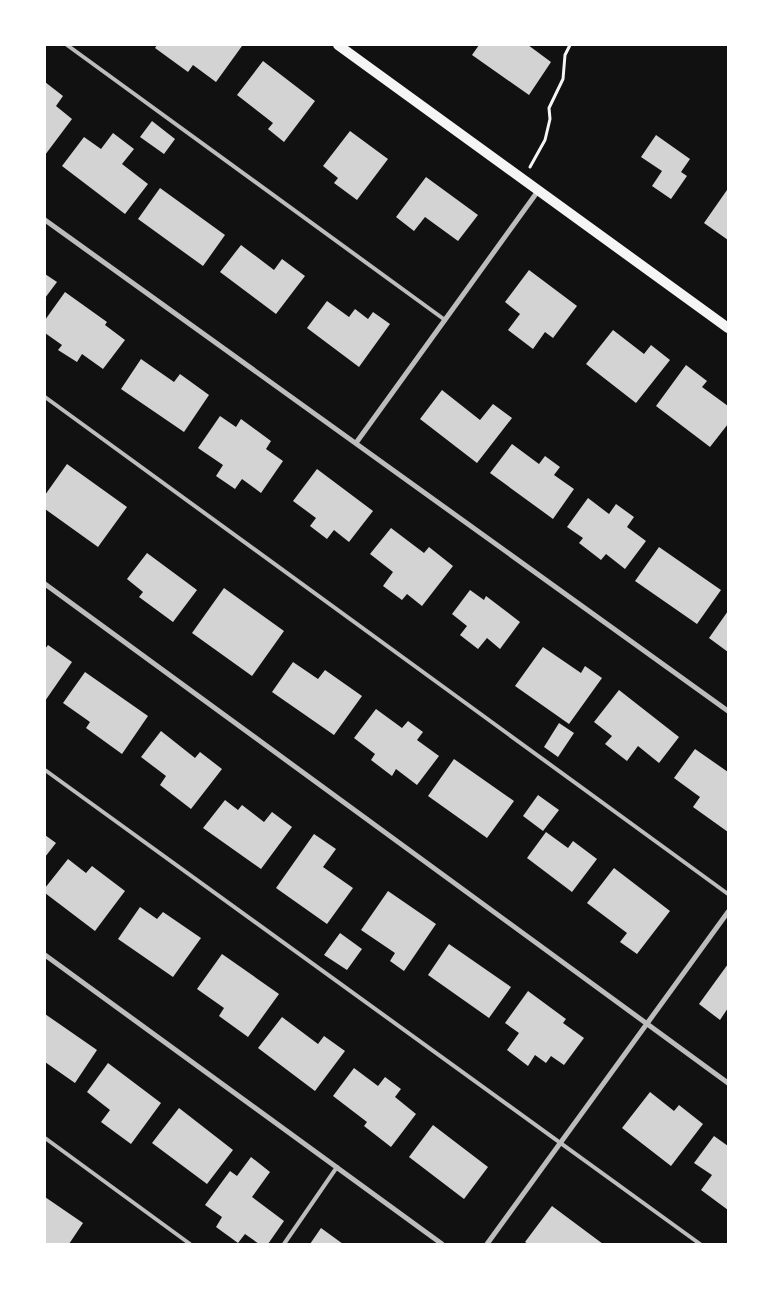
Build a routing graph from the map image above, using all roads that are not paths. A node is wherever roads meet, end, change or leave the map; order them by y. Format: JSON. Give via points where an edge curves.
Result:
{"nodes":[{"id":1,"x":67,"y":45,"type":"edge"},
{"id":2,"x":338,"y":45,"type":"edge"},
{"id":3,"x":538,"y":191,"type":"junction"},
{"id":4,"x":45,"y":220,"type":"edge"},
{"id":5,"x":445,"y":320,"type":"junction"},
{"id":6,"x":728,"y":328,"type":"edge"},
{"id":7,"x":45,"y":397,"type":"edge"},
{"id":8,"x":356,"y":443,"type":"junction"},
{"id":9,"x":45,"y":584,"type":"edge"},
{"id":10,"x":728,"y":711,"type":"edge"},
{"id":11,"x":45,"y":770,"type":"edge"},
{"id":12,"x":728,"y":894,"type":"edge"},
{"id":13,"x":728,"y":912,"type":"edge"},
{"id":14,"x":45,"y":955,"type":"edge"},
{"id":15,"x":647,"y":1025,"type":"junction"},
{"id":16,"x":728,"y":1083,"type":"edge"},
{"id":17,"x":45,"y":1138,"type":"edge"},
{"id":18,"x":561,"y":1143,"type":"junction"},
{"id":19,"x":337,"y":1167,"type":"junction"},
{"id":20,"x":190,"y":1244,"type":"edge"},
{"id":21,"x":284,"y":1244,"type":"edge"},
{"id":22,"x":442,"y":1244,"type":"edge"},
{"id":23,"x":487,"y":1244,"type":"edge"},
{"id":24,"x":700,"y":1244,"type":"edge"}],
"edges":[{"from":1,"to":5,"type":"lane"},
{"from":2,"to":3,"type":"main road"},
{"from":3,"to":5,"type":"street"},
{"from":3,"to":6,"type":"main road"},
{"from":4,"to":8,"type":"street"},
{"from":5,"to":8,"type":"street"},
{"from":7,"to":12,"type":"lane"},
{"from":8,"to":10,"type":"street"},
{"from":9,"to":15,"type":"street"},
{"from":11,"to":18,"type":"lane"},
{"from":13,"to":15,"type":"street"},
{"from":14,"to":19,"type":"street"},
{"from":15,"to":16,"type":"street"},
{"from":15,"to":18,"type":"street"},
{"from":17,"to":20,"type":"lane"},
{"from":18,"to":23,"type":"street"},
{"from":18,"to":24,"type":"lane"},
{"from":19,"to":21,"type":"lane"},
{"from":19,"to":22,"type":"street"}]}
